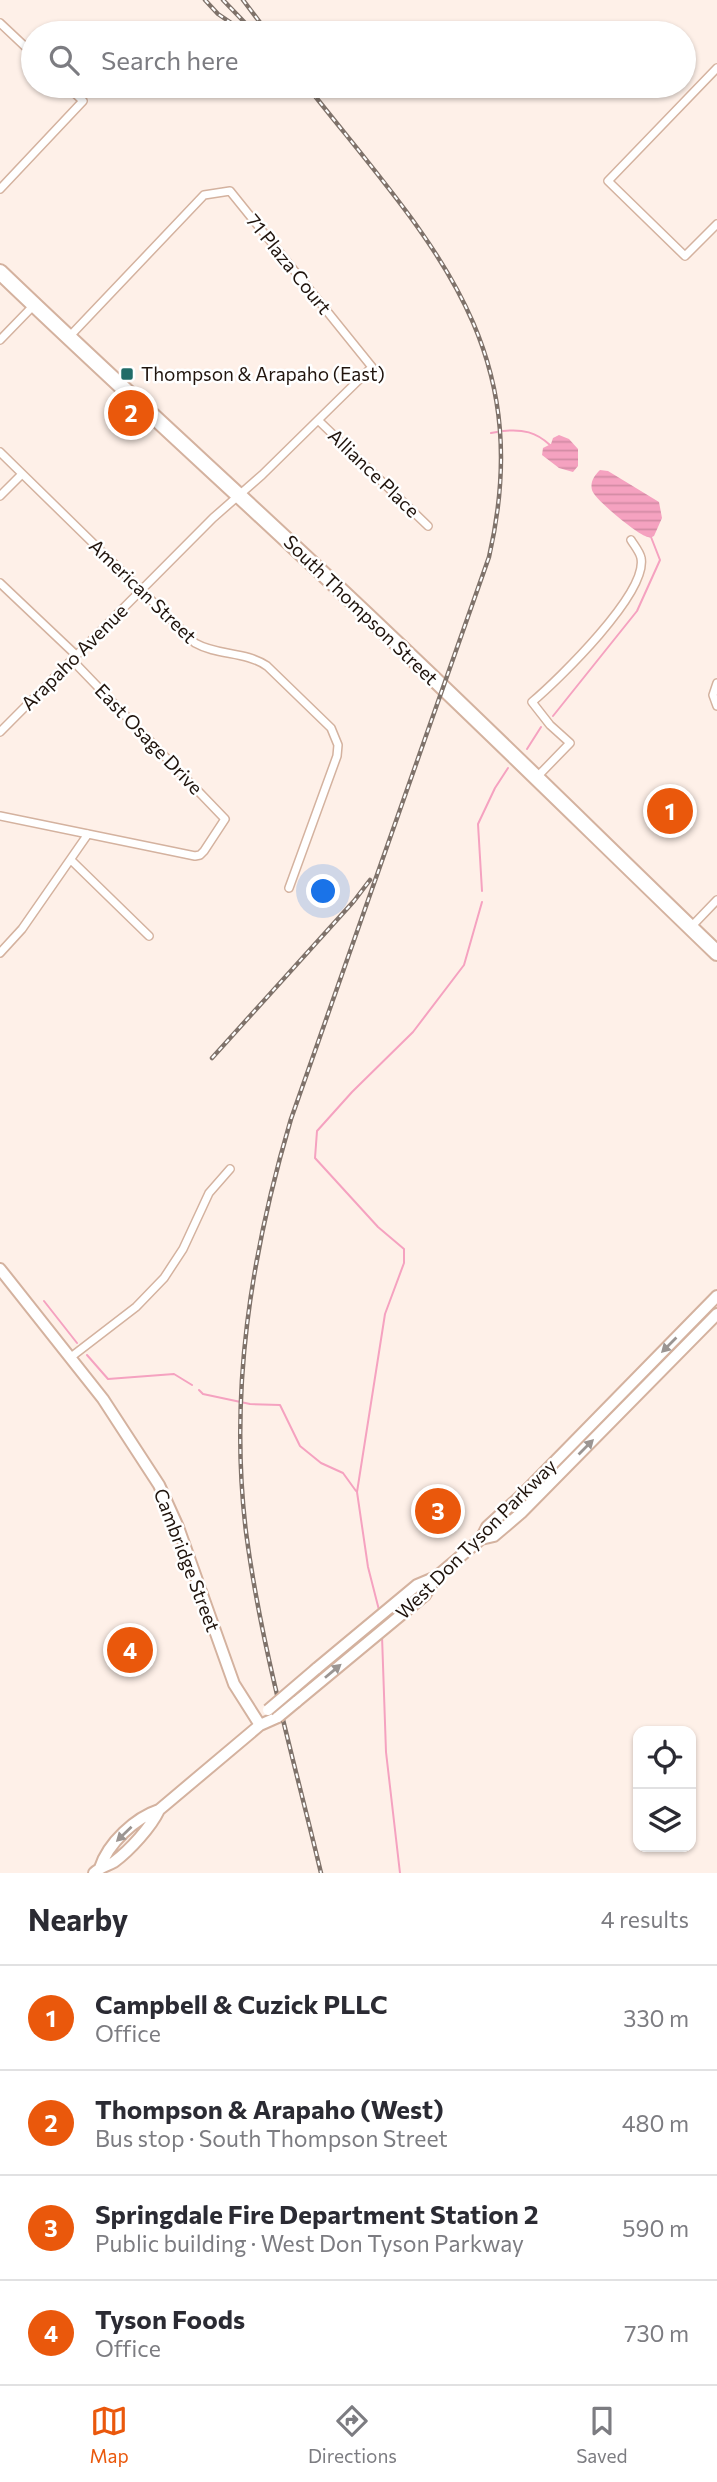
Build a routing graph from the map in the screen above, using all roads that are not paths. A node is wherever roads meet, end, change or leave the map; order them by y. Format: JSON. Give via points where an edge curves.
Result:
{"nodes":[{"id":1,"x":0,"y":23,"type":"edge"},
{"id":2,"x":21,"y":43,"type":"edge"},
{"id":3,"x":717,"y":68,"type":"edge"},
{"id":4,"x":696,"y":90,"type":"edge"},
{"id":5,"x":80,"y":98,"type":"edge"},
{"id":6,"x":688,"y":98,"type":"edge"},
{"id":7,"x":0,"y":190,"type":"edge"},
{"id":8,"x":717,"y":223,"type":"edge"},
{"id":9,"x":0,"y":272,"type":"edge"},
{"id":10,"x":34,"y":305,"type":"junction"},
{"id":11,"x":68,"y":338,"type":"junction"},
{"id":12,"x":0,"y":340,"type":"edge"},
{"id":13,"x":319,"y":421,"type":"junction"},
{"id":14,"x":0,"y":452,"type":"edge"},
{"id":15,"x":22,"y":474,"type":"junction"},
{"id":16,"x":240,"y":495,"type":"junction"},
{"id":17,"x":0,"y":496,"type":"edge"},
{"id":18,"x":428,"y":526,"type":"dead end"},
{"id":19,"x":631,"y":540,"type":"dead end"},
{"id":20,"x":0,"y":583,"type":"edge"},
{"id":21,"x":141,"y":589,"type":"junction"},
{"id":22,"x":74,"y":658,"type":"junction"},
{"id":23,"x":717,"y":683,"type":"edge"},
{"id":24,"x":717,"y":706,"type":"edge"},
{"id":25,"x":1,"y":729,"type":"edge"},
{"id":26,"x":536,"y":778,"type":"junction"},
{"id":27,"x":0,"y":816,"type":"edge"},
{"id":28,"x":88,"y":834,"type":"junction"},
{"id":29,"x":71,"y":860,"type":"junction"},
{"id":30,"x":289,"y":888,"type":"dead end"},
{"id":31,"x":717,"y":900,"type":"edge"},
{"id":32,"x":690,"y":928,"type":"junction"},
{"id":33,"x":149,"y":936,"type":"dead end"},
{"id":34,"x":0,"y":953,"type":"edge"},
{"id":35,"x":717,"y":953,"type":"edge"},
{"id":36,"x":230,"y":1169,"type":"dead end"},
{"id":37,"x":0,"y":1269,"type":"edge"},
{"id":38,"x":717,"y":1296,"type":"edge"},
{"id":39,"x":717,"y":1314,"type":"edge"},
{"id":40,"x":71,"y":1357,"type":"junction"},
{"id":41,"x":481,"y":1539,"type":"junction"},
{"id":42,"x":436,"y":1577,"type":"junction"},
{"id":43,"x":273,"y":1713,"type":"junction"},
{"id":44,"x":260,"y":1724,"type":"junction"},
{"id":45,"x":97,"y":1870,"type":"edge"}],
"edges":[{"from":1,"to":2,"type":"street"},
{"from":3,"to":4,"type":"street"},
{"from":5,"to":7,"type":"street","via":[[83,101]]},
{"from":6,"to":8,"type":"street","via":[[608,181],[685,256]]},
{"from":9,"to":10,"type":"highway","name":"South Thompson Street"},
{"from":10,"to":11,"type":"highway","name":"South Thompson Street"},
{"from":10,"to":12,"type":"street"},
{"from":11,"to":13,"type":"street","name":"71 Plaza Court","via":[[204,195],[230,191],[372,367]]},
{"from":11,"to":16,"type":"highway","name":"South Thompson Street"},
{"from":13,"to":16,"type":"street","name":"71 Plaza Court"},
{"from":13,"to":18,"type":"street","name":"Alliance Place"},
{"from":14,"to":15,"type":"street","name":"American Street"},
{"from":15,"to":17,"type":"street"},
{"from":15,"to":21,"type":"street","name":"American Street"},
{"from":16,"to":21,"type":"street","name":"Arapaho Avenue"},
{"from":16,"to":26,"type":"highway","name":"South Thompson Street"},
{"from":19,"to":26,"type":"street","via":[[642,559],[632,589],[607,627],[532,702],[570,743]]},
{"from":20,"to":22,"type":"street","name":"East Osage Drive"},
{"from":21,"to":22,"type":"street","name":"Arapaho Avenue"},
{"from":21,"to":30,"type":"street","name":"American Street","via":[[195,643],[267,666],[336,736],[337,755]]},
{"from":22,"to":25,"type":"street","name":"Arapaho Avenue"},
{"from":22,"to":28,"type":"street","name":"East Osage Drive","via":[[225,819],[195,856]]},
{"from":23,"to":24,"type":"street","via":[[713,695]]},
{"from":26,"to":32,"type":"highway","name":"South Thompson Street"},
{"from":27,"to":28,"type":"street"},
{"from":28,"to":29,"type":"street"},
{"from":29,"to":33,"type":"street"},
{"from":29,"to":34,"type":"street"},
{"from":31,"to":32,"type":"street"},
{"from":32,"to":35,"type":"highway","name":"South Thompson Street"},
{"from":36,"to":40,"type":"street","via":[[209,1193],[164,1278],[136,1307]]},
{"from":37,"to":40,"type":"main road","name":"Cambridge Street"},
{"from":38,"to":41,"type":"main road","name":"West Don Tyson Parkway","one_way":true,"via":[[487,1527]]},
{"from":41,"to":39,"type":"main road","one_way":true,"via":[[494,1536],[521,1513]]},
{"from":40,"to":44,"type":"main road","name":"Cambridge Street","via":[[159,1485],[234,1684]]},
{"from":41,"to":42,"type":"main road","name":"West Don Tyson Parkway"},
{"from":42,"to":43,"type":"main road","bridge":true,"via":[[417,1585],[389,1608],[316,1669]]},
{"from":43,"to":42,"type":"main road","name":"West Don Tyson Parkway","one_way":true,"bridge":true,"via":[[296,1702],[370,1641],[425,1595]]},
{"from":43,"to":44,"type":"main road","name":"West Don Tyson Parkway"},
{"from":44,"to":45,"type":"main road","name":"West Don Tyson Parkway","via":[[159,1810],[152,1824],[114,1862]]}]}
